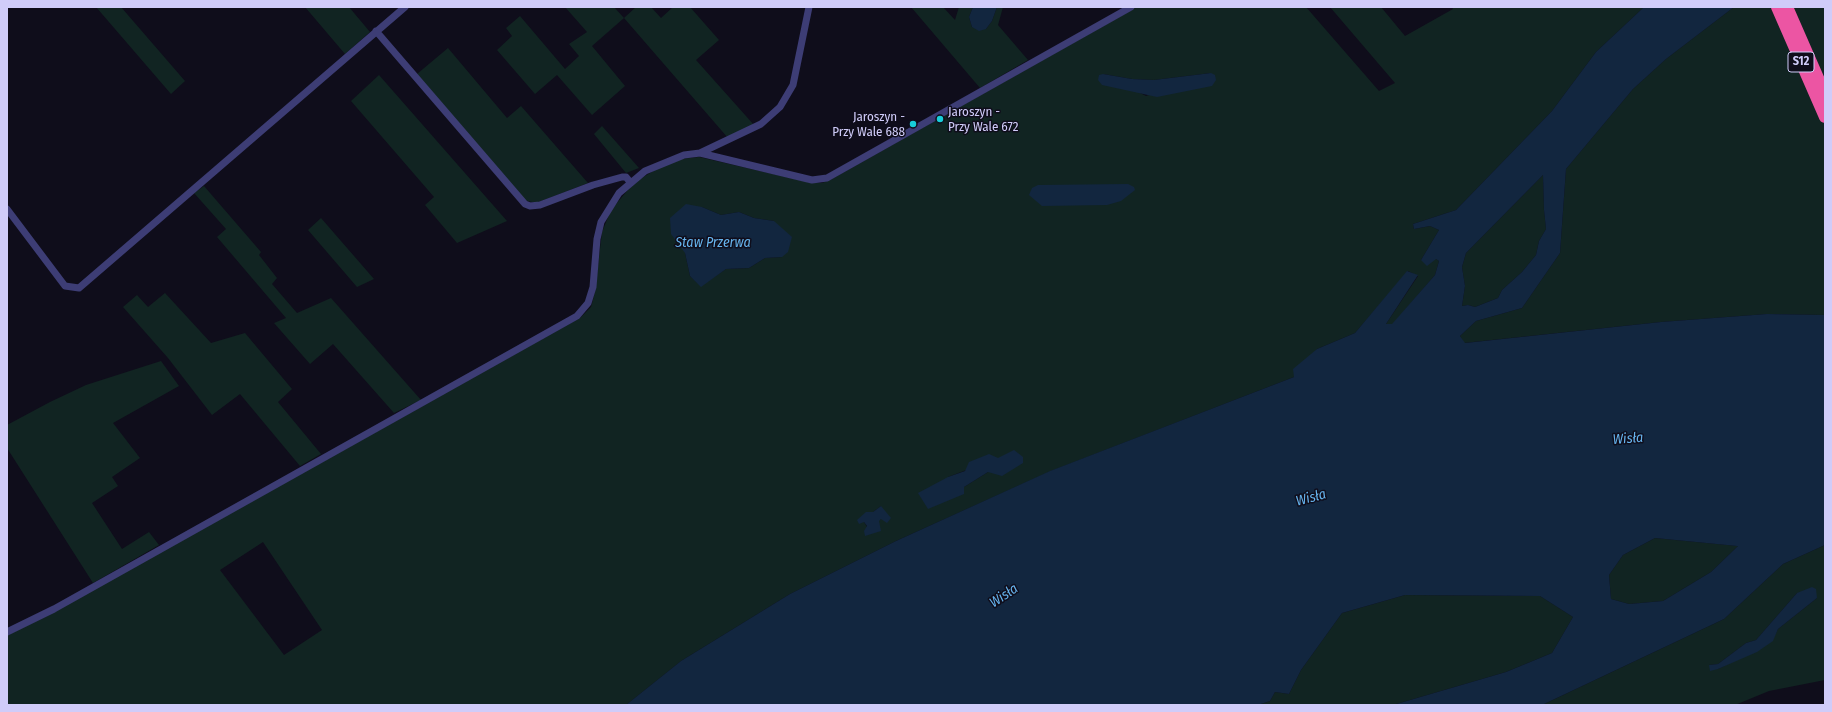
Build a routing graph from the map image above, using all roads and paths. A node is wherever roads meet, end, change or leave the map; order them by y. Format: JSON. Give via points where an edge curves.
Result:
{"nodes":[{"id":1,"x":405,"y":7,"type":"edge"},
{"id":2,"x":809,"y":7,"type":"edge"},
{"id":3,"x":1131,"y":7,"type":"edge"},
{"id":4,"x":1777,"y":7,"type":"edge"},
{"id":5,"x":1787,"y":7,"type":"edge"},
{"id":6,"x":376,"y":31,"type":"junction"},
{"id":7,"x":1825,"y":94,"type":"edge"},
{"id":8,"x":1825,"y":117,"type":"edge"},
{"id":9,"x":700,"y":153,"type":"junction"},
{"id":10,"x":630,"y":182,"type":"junction"},
{"id":11,"x":7,"y":209,"type":"edge"},
{"id":12,"x":7,"y":632,"type":"edge"}],
"edges":[{"from":1,"to":6,"type":"street"},
{"from":2,"to":9,"type":"street","via":[[793,85],[780,107],[761,124]]},
{"from":3,"to":9,"type":"street","via":[[827,178],[812,180]]},
{"from":4,"to":8,"type":"highway","number":"S12"},
{"from":5,"to":7,"type":"highway","number":"S12"},
{"from":6,"to":10,"type":"street","via":[[526,204],[540,205],[622,177]]},
{"from":6,"to":11,"type":"street","via":[[79,288],[65,286]]},
{"from":9,"to":10,"type":"street","via":[[684,155],[662,163]]},
{"from":10,"to":12,"type":"street","via":[[610,205],[601,222],[593,287],[588,303],[577,316],[54,609]]}]}
